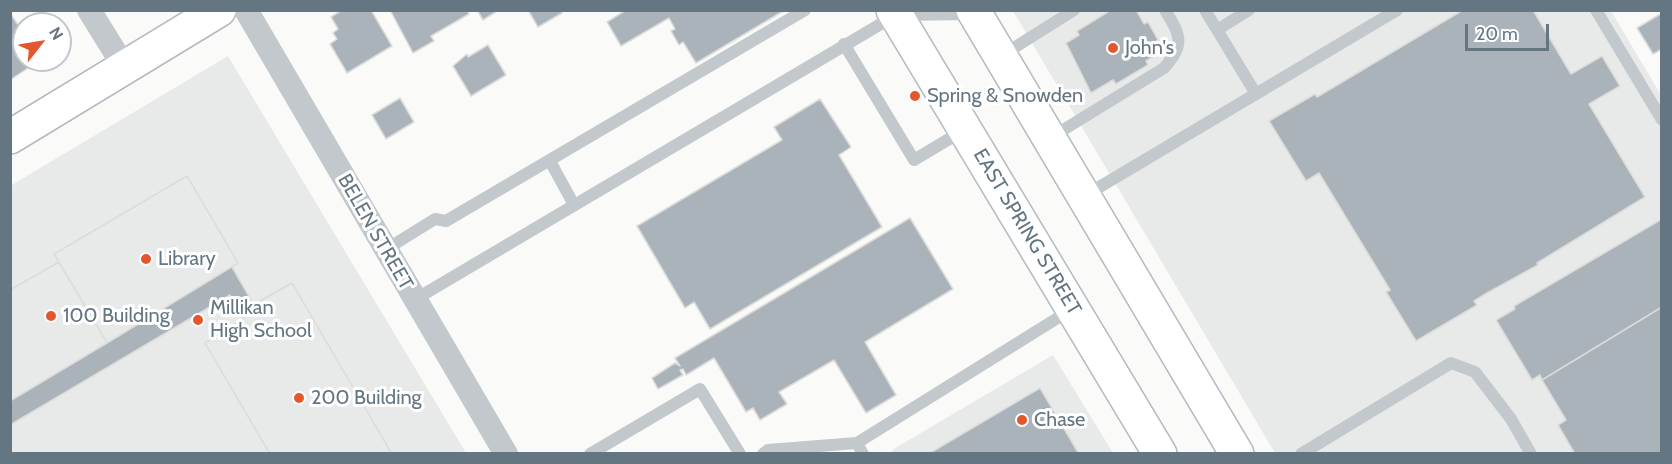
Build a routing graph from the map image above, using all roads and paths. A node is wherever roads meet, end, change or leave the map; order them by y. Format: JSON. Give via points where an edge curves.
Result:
{"nodes":[{"id":1,"x":89,"y":10,"type":"edge"},
{"id":2,"x":219,"y":10,"type":"edge"},
{"id":3,"x":246,"y":10,"type":"edge"},
{"id":4,"x":805,"y":10,"type":"edge"},
{"id":5,"x":1074,"y":10,"type":"edge"},
{"id":6,"x":1165,"y":10,"type":"edge"},
{"id":7,"x":1205,"y":10,"type":"edge"},
{"id":8,"x":1249,"y":10,"type":"edge"},
{"id":9,"x":1397,"y":10,"type":"edge"},
{"id":10,"x":1596,"y":10,"type":"edge"},
{"id":11,"x":977,"y":12,"type":"edge"},
{"id":12,"x":894,"y":13,"type":"edge"},
{"id":13,"x":1217,"y":30,"type":"junction"},
{"id":14,"x":844,"y":44,"type":"junction"},
{"id":15,"x":1000,"y":57,"type":"junction"},
{"id":16,"x":124,"y":68,"type":"junction"},
{"id":17,"x":1256,"y":94,"type":"junction"},
{"id":18,"x":1662,"y":120,"type":"edge"},
{"id":19,"x":965,"y":129,"type":"junction"},
{"id":20,"x":10,"y":137,"type":"edge"},
{"id":21,"x":1049,"y":138,"type":"junction"},
{"id":22,"x":550,"y":161,"type":"junction"},
{"id":23,"x":1084,"y":197,"type":"junction"},
{"id":24,"x":574,"y":205,"type":"junction"},
{"id":25,"x":385,"y":250,"type":"junction"},
{"id":26,"x":414,"y":300,"type":"junction"},
{"id":27,"x":1072,"y":309,"type":"junction"},
{"id":28,"x":860,"y":448,"type":"edge"},
{"id":29,"x":506,"y":453,"type":"edge"},
{"id":30,"x":591,"y":453,"type":"edge"},
{"id":31,"x":740,"y":453,"type":"edge"},
{"id":32,"x":763,"y":453,"type":"edge"},
{"id":33,"x":1160,"y":453,"type":"edge"},
{"id":34,"x":1237,"y":453,"type":"edge"},
{"id":35,"x":1301,"y":453,"type":"edge"},
{"id":36,"x":1531,"y":453,"type":"edge"}],
"edges":[{"from":1,"to":16,"type":"street"},
{"from":2,"to":16,"type":"main road"},
{"from":3,"to":25,"type":"street","name":"BELEN STREET"},
{"from":4,"to":22,"type":"lane"},
{"from":5,"to":15,"type":"lane"},
{"from":6,"to":21,"type":"lane","via":[[1178,30],[1176,55],[1164,68]]},
{"from":7,"to":13,"type":"lane"},
{"from":8,"to":13,"type":"lane"},
{"from":9,"to":17,"type":"lane"},
{"from":10,"to":18,"type":"lane"},
{"from":11,"to":12,"type":"lane"},
{"from":11,"to":15,"type":"main road"},
{"from":12,"to":14,"type":"lane"},
{"from":12,"to":19,"type":"main road","name":"EAST SPRING STREET"},
{"from":13,"to":17,"type":"lane"},
{"from":14,"to":19,"type":"lane","via":[[914,160]]},
{"from":14,"to":24,"type":"lane"},
{"from":15,"to":21,"type":"main road"},
{"from":16,"to":20,"type":"main road"},
{"from":17,"to":23,"type":"lane"},
{"from":19,"to":27,"type":"main road","name":"EAST SPRING STREET"},
{"from":21,"to":23,"type":"main road"},
{"from":22,"to":24,"type":"lane"},
{"from":22,"to":25,"type":"lane","via":[[446,221],[435,219]]},
{"from":23,"to":34,"type":"main road"},
{"from":24,"to":26,"type":"lane"},
{"from":25,"to":26,"type":"street","name":"BELEN STREET"},
{"from":26,"to":29,"type":"street","name":"BELEN STREET"},
{"from":27,"to":28,"type":"lane"},
{"from":27,"to":33,"type":"main road","name":"EAST SPRING STREET"},
{"from":28,"to":32,"type":"lane"},
{"from":30,"to":31,"type":"lane","via":[[700,389]]},
{"from":35,"to":36,"type":"lane","via":[[1451,363],[1475,372]]}]}
